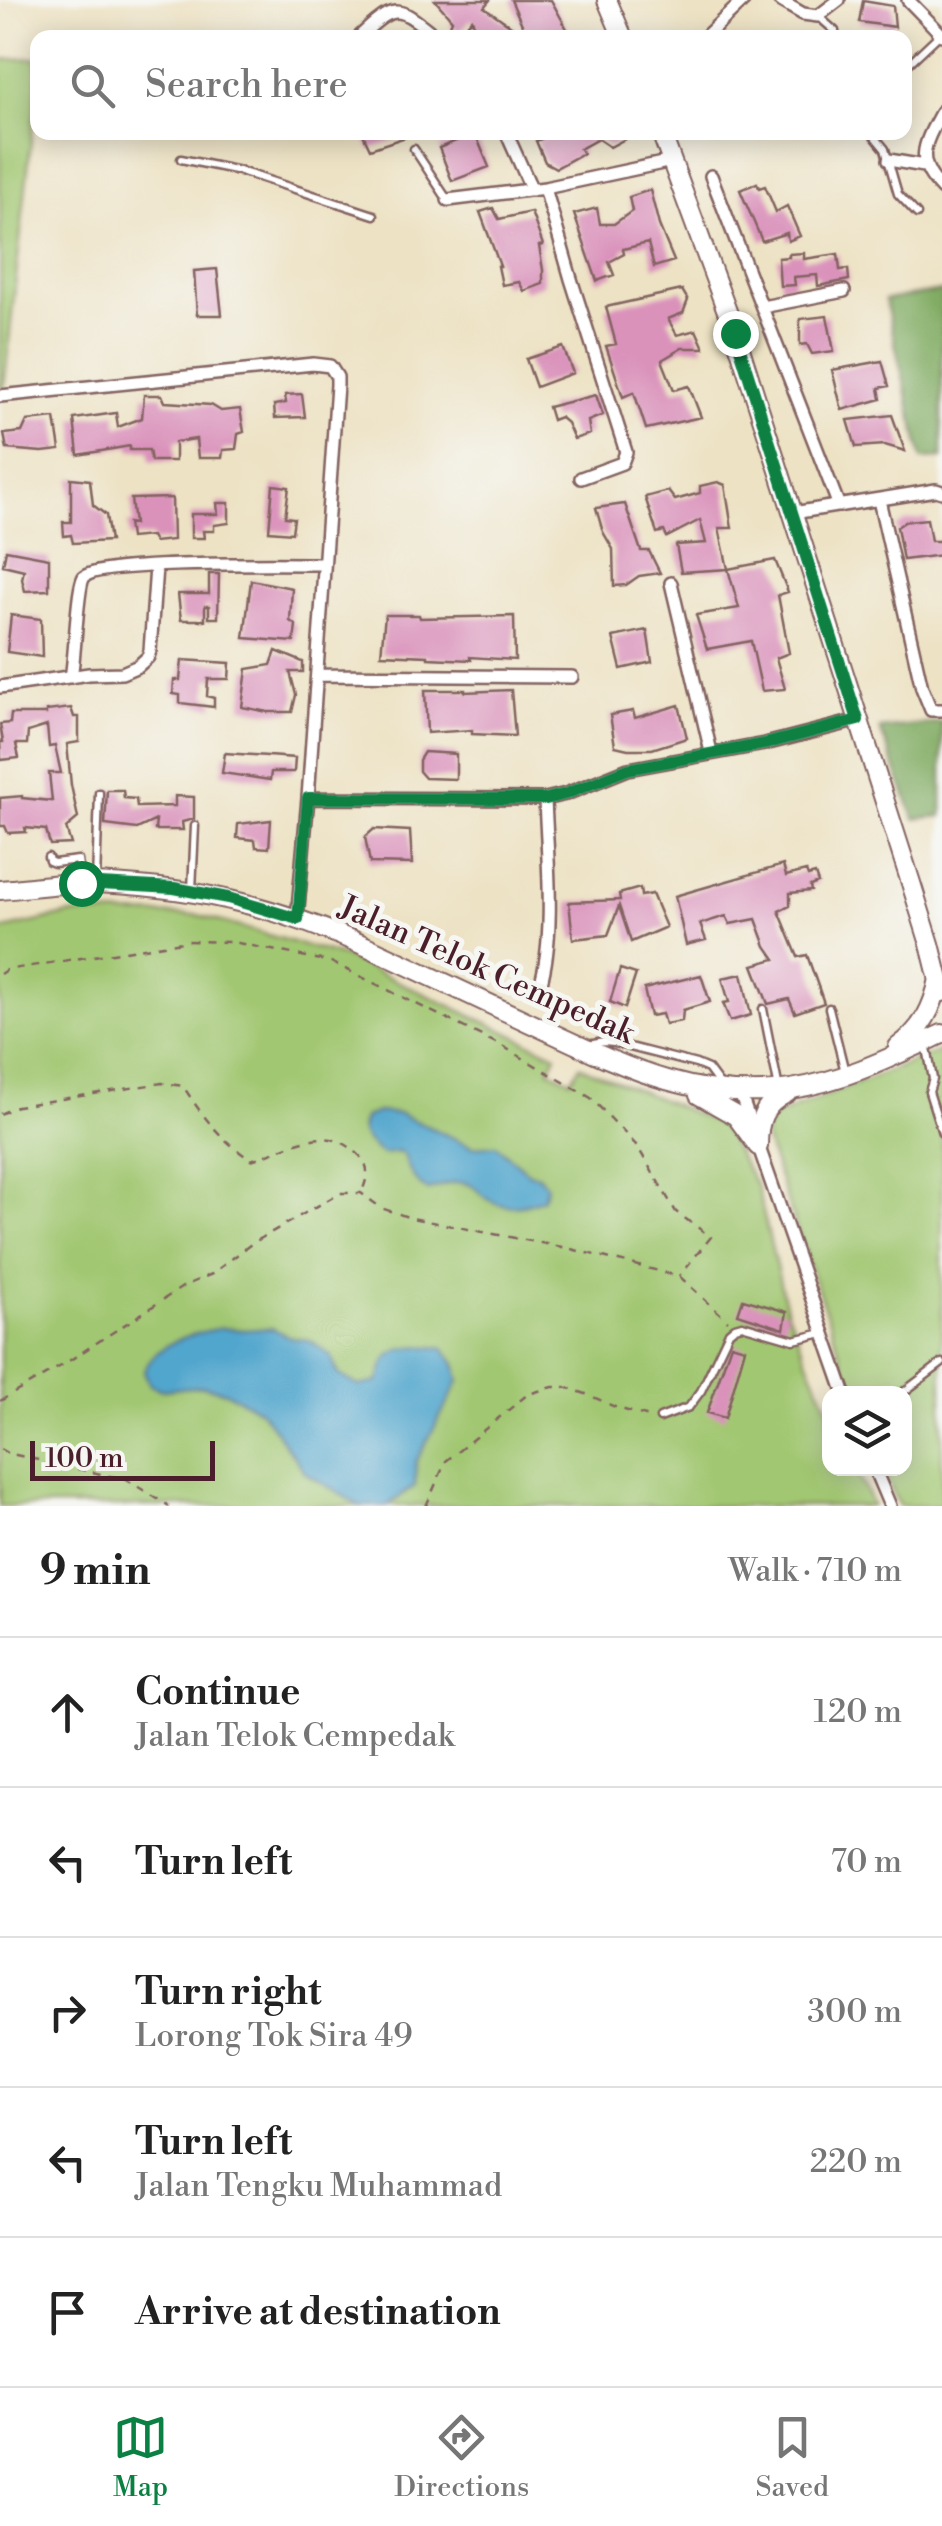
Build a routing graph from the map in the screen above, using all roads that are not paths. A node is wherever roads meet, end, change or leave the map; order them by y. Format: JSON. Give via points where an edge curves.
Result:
{"nodes":[{"id":1,"x":607,"y":0,"type":"edge"},
{"id":2,"x":744,"y":0,"type":"edge"},
{"id":3,"x":779,"y":0,"type":"edge"},
{"id":4,"x":838,"y":0,"type":"edge"},
{"id":5,"x":908,"y":0,"type":"edge"},
{"id":6,"x":818,"y":16,"type":"junction"},
{"id":7,"x":366,"y":30,"type":"edge"},
{"id":8,"x":429,"y":30,"type":"edge"},
{"id":9,"x":620,"y":30,"type":"edge"},
{"id":10,"x":712,"y":30,"type":"edge"},
{"id":11,"x":833,"y":30,"type":"edge"},
{"id":12,"x":941,"y":34,"type":"edge"},
{"id":13,"x":912,"y":61,"type":"edge"},
{"id":14,"x":942,"y":111,"type":"edge"},
{"id":15,"x":510,"y":140,"type":"edge"},
{"id":16,"x":664,"y":140,"type":"edge"},
{"id":17,"x":878,"y":140,"type":"edge"},
{"id":18,"x":414,"y":148,"type":"dead end"},
{"id":19,"x":181,"y":159,"type":"dead end"},
{"id":20,"x":889,"y":160,"type":"junction"},
{"id":21,"x":672,"y":161,"type":"junction"},
{"id":22,"x":924,"y":166,"type":"junction"},
{"id":23,"x":712,"y":176,"type":"dead end"},
{"id":24,"x":546,"y":188,"type":"junction"},
{"id":25,"x":942,"y":189,"type":"edge"},
{"id":26,"x":532,"y":190,"type":"junction"},
{"id":27,"x":448,"y":200,"type":"joint"},
{"id":28,"x":374,"y":214,"type":"dead end"},
{"id":29,"x":918,"y":214,"type":"dead end"},
{"id":30,"x":844,"y":292,"type":"dead end"},
{"id":31,"x":762,"y":307,"type":"junction"},
{"id":32,"x":0,"y":396,"type":"edge"},
{"id":33,"x":582,"y":478,"type":"dead end"},
{"id":34,"x":942,"y":492,"type":"edge"},
{"id":35,"x":879,"y":500,"type":"junction"},
{"id":36,"x":839,"y":506,"type":"junction"},
{"id":37,"x":793,"y":514,"type":"junction"},
{"id":38,"x":323,"y":564,"type":"junction"},
{"id":39,"x":156,"y":567,"type":"junction"},
{"id":40,"x":671,"y":583,"type":"dead end"},
{"id":41,"x":317,"y":675,"type":"junction"},
{"id":42,"x":71,"y":677,"type":"junction"},
{"id":43,"x":572,"y":677,"type":"dead end"},
{"id":44,"x":0,"y":687,"type":"edge"},
{"id":45,"x":942,"y":710,"type":"edge"},
{"id":46,"x":858,"y":720,"type":"junction"},
{"id":47,"x":712,"y":752,"type":"junction"},
{"id":48,"x":99,"y":793,"type":"dead end"},
{"id":49,"x":308,"y":798,"type":"junction"},
{"id":50,"x":546,"y":799,"type":"junction"},
{"id":51,"x":195,"y":826,"type":"dead end"},
{"id":52,"x":48,"y":856,"type":"dead end"},
{"id":53,"x":89,"y":883,"type":"junction"},
{"id":54,"x":0,"y":890,"type":"edge"},
{"id":55,"x":192,"y":891,"type":"junction"},
{"id":56,"x":298,"y":919,"type":"junction"},
{"id":57,"x":941,"y":985,"type":"edge"},
{"id":58,"x":540,"y":986,"type":"dead end"},
{"id":59,"x":829,"y":1008,"type":"dead end"},
{"id":60,"x":763,"y":1009,"type":"dead end"},
{"id":61,"x":934,"y":1038,"type":"edge"},
{"id":62,"x":582,"y":1047,"type":"junction"},
{"id":63,"x":868,"y":1066,"type":"junction"},
{"id":64,"x":845,"y":1074,"type":"junction"},
{"id":65,"x":672,"y":1082,"type":"junction"},
{"id":66,"x":811,"y":1085,"type":"junction"},
{"id":67,"x":779,"y":1090,"type":"junction"},
{"id":68,"x":733,"y":1093,"type":"junction"},
{"id":69,"x":942,"y":1134,"type":"edge"},
{"id":70,"x":758,"y":1146,"type":"junction"},
{"id":71,"x":823,"y":1333,"type":"junction"},
{"id":72,"x":942,"y":1363,"type":"edge"},
{"id":73,"x":843,"y":1386,"type":"edge"},
{"id":74,"x":912,"y":1386,"type":"edge"},
{"id":75,"x":660,"y":1418,"type":"road end"},
{"id":76,"x":877,"y":1476,"type":"edge"},
{"id":77,"x":890,"y":1506,"type":"edge"}],
"edges":[{"from":1,"to":9,"type":"main road"},
{"from":2,"to":10,"type":"street"},
{"from":3,"to":6,"type":"street"},
{"from":4,"to":6,"type":"street"},
{"from":5,"to":12,"type":"street"},
{"from":6,"to":11,"type":"lane"},
{"from":7,"to":8,"type":"street","via":[[378,18],[402,11]]},
{"from":12,"to":13,"type":"lane"},
{"from":14,"to":22,"type":"street"},
{"from":15,"to":26,"type":"street"},
{"from":16,"to":21,"type":"main road"},
{"from":17,"to":20,"type":"lane"},
{"from":18,"to":27,"type":"lane"},
{"from":19,"to":28,"type":"lane"},
{"from":20,"to":22,"type":"street"},
{"from":20,"to":29,"type":"lane","via":[[898,194]]},
{"from":21,"to":24,"type":"street"},
{"from":21,"to":37,"type":"main road"},
{"from":22,"to":25,"type":"street"},
{"from":23,"to":31,"type":"street"},
{"from":24,"to":26,"type":"street"},
{"from":24,"to":33,"type":"street","via":[[626,452],[622,463]]},
{"from":26,"to":27,"type":"street"},
{"from":30,"to":31,"type":"street"},
{"from":31,"to":36,"type":"street"},
{"from":32,"to":38,"type":"street","via":[[330,366],[337,385]]},
{"from":34,"to":35,"type":"street"},
{"from":35,"to":36,"type":"street"},
{"from":35,"to":45,"type":"street","via":[[922,688],[931,710]]},
{"from":36,"to":37,"type":"street"},
{"from":37,"to":46,"type":"main road"},
{"from":38,"to":39,"type":"street"},
{"from":38,"to":41,"type":"street"},
{"from":39,"to":42,"type":"street","via":[[148,657],[130,671]]},
{"from":39,"to":42,"type":"street","via":[[96,571],[84,578]]},
{"from":40,"to":47,"type":"street"},
{"from":41,"to":43,"type":"street"},
{"from":41,"to":49,"type":"street"},
{"from":42,"to":44,"type":"street"},
{"from":46,"to":47,"type":"street"},
{"from":46,"to":57,"type":"main road"},
{"from":47,"to":50,"type":"street","via":[[628,769]]},
{"from":48,"to":53,"type":"lane"},
{"from":49,"to":50,"type":"street"},
{"from":49,"to":56,"type":"street"},
{"from":50,"to":58,"type":"street","via":[[548,943]]},
{"from":51,"to":55,"type":"lane"},
{"from":52,"to":53,"type":"lane","via":[[54,863],[78,860]]},
{"from":53,"to":54,"type":"main road","name":"Jalan Telok Cempedak"},
{"from":53,"to":55,"type":"main road","name":"Jalan Telok Cempedak"},
{"from":55,"to":56,"type":"main road","name":"Jalan Telok Cempedak"},
{"from":56,"to":62,"type":"main road","name":"Jalan Telok Cempedak"},
{"from":57,"to":63,"type":"main road","via":[[918,1030]]},
{"from":59,"to":64,"type":"lane"},
{"from":60,"to":67,"type":"lane"},
{"from":61,"to":63,"type":"main road","name":"Jalan Telok Cempedak"},
{"from":61,"to":69,"type":"lane","via":[[929,1092]]},
{"from":62,"to":65,"type":"main road","name":"Jalan Telok Cempedak"},
{"from":62,"to":68,"type":"lane","via":[[614,1043],[696,1064]]},
{"from":63,"to":64,"type":"main road","name":"Jalan Telok Cempedak"},
{"from":64,"to":66,"type":"main road","name":"Jalan Telok Cempedak"},
{"from":65,"to":68,"type":"main road","name":"Jalan Telok Cempedak"},
{"from":65,"to":70,"type":"main road","via":[[736,1116]]},
{"from":66,"to":67,"type":"main road","name":"Jalan Telok Cempedak"},
{"from":66,"to":70,"type":"main road","via":[[765,1108]]},
{"from":67,"to":68,"type":"main road","name":"Jalan Telok Cempedak"},
{"from":68,"to":70,"type":"street"},
{"from":70,"to":71,"type":"street"},
{"from":71,"to":73,"type":"street"},
{"from":71,"to":75,"type":"lane","via":[[794,1340],[734,1327],[689,1408]]},
{"from":72,"to":74,"type":"lane"},
{"from":76,"to":77,"type":"street"}]}
